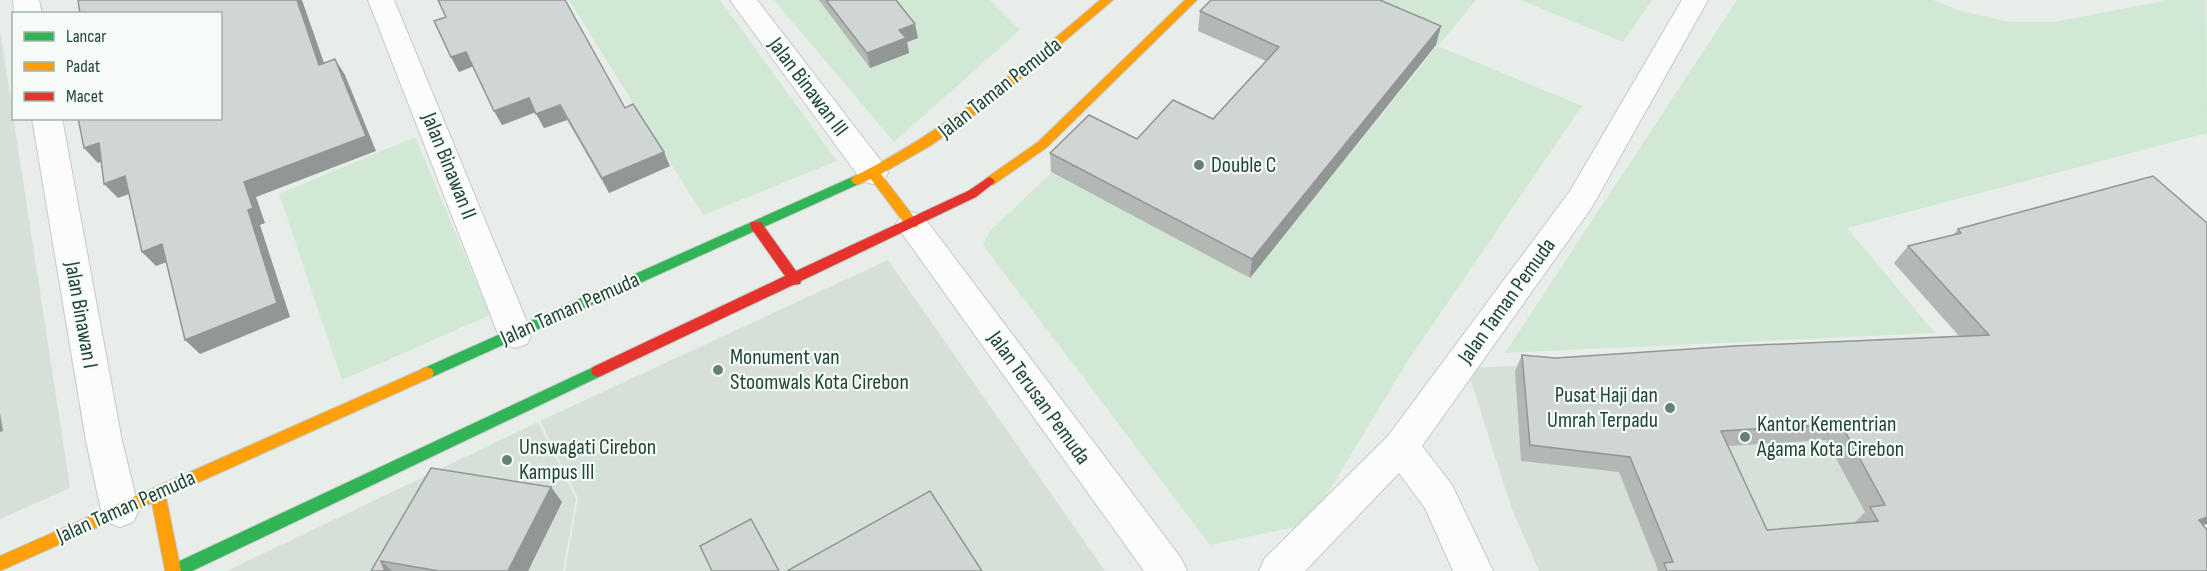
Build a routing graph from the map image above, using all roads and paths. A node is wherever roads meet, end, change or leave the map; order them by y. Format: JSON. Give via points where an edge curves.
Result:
{"nodes":[{"id":1,"x":381,"y":0,"type":"edge"},
{"id":2,"x":743,"y":0,"type":"edge"},
{"id":3,"x":1107,"y":0,"type":"edge"},
{"id":4,"x":1191,"y":0,"type":"edge"},
{"id":5,"x":1695,"y":0,"type":"edge"},
{"id":6,"x":47,"y":120,"type":"edge"},
{"id":7,"x":873,"y":173,"type":"junction"},
{"id":8,"x":912,"y":224,"type":"junction"},
{"id":9,"x":756,"y":225,"type":"junction"},
{"id":10,"x":795,"y":280,"type":"junction"},
{"id":11,"x":515,"y":334,"type":"junction"},
{"id":12,"x":1401,"y":447,"type":"junction"},
{"id":13,"x":158,"y":493,"type":"junction"},
{"id":14,"x":120,"y":510,"type":"junction"},
{"id":15,"x":0,"y":564,"type":"edge"},
{"id":16,"x":174,"y":571,"type":"edge"},
{"id":17,"x":1167,"y":571,"type":"edge"},
{"id":18,"x":1279,"y":571,"type":"edge"},
{"id":19,"x":1473,"y":571,"type":"edge"}],
"edges":[{"from":1,"to":11,"type":"street","name":"Jalan Binawan II"},
{"from":2,"to":7,"type":"street","name":"Jalan Binawan III"},
{"from":3,"to":7,"type":"street","name":"Jalan Taman Pemuda","via":[[1005,89],[933,141]]},
{"from":4,"to":8,"type":"street","via":[[1042,145],[972,194]]},
{"from":5,"to":12,"type":"street","name":"Jalan Taman Pemuda","via":[[1581,199]]},
{"from":6,"to":14,"type":"street","name":"Jalan Binawan I","via":[[104,441]]},
{"from":7,"to":8,"type":"street"},
{"from":7,"to":9,"type":"street","name":"Jalan Taman Pemuda"},
{"from":8,"to":10,"type":"street"},
{"from":8,"to":17,"type":"street","name":"Jalan Terusan Pemuda"},
{"from":9,"to":10,"type":"street"},
{"from":9,"to":11,"type":"street","name":"Jalan Taman Pemuda"},
{"from":10,"to":16,"type":"street"},
{"from":11,"to":13,"type":"street","name":"Jalan Taman Pemuda"},
{"from":12,"to":18,"type":"street","name":"Jalan Taman Pemuda"},
{"from":12,"to":19,"type":"street","via":[[1438,497]]},
{"from":13,"to":14,"type":"street","name":"Jalan Taman Pemuda"},
{"from":13,"to":16,"type":"street"},
{"from":14,"to":15,"type":"street","name":"Jalan Taman Pemuda"}]}
